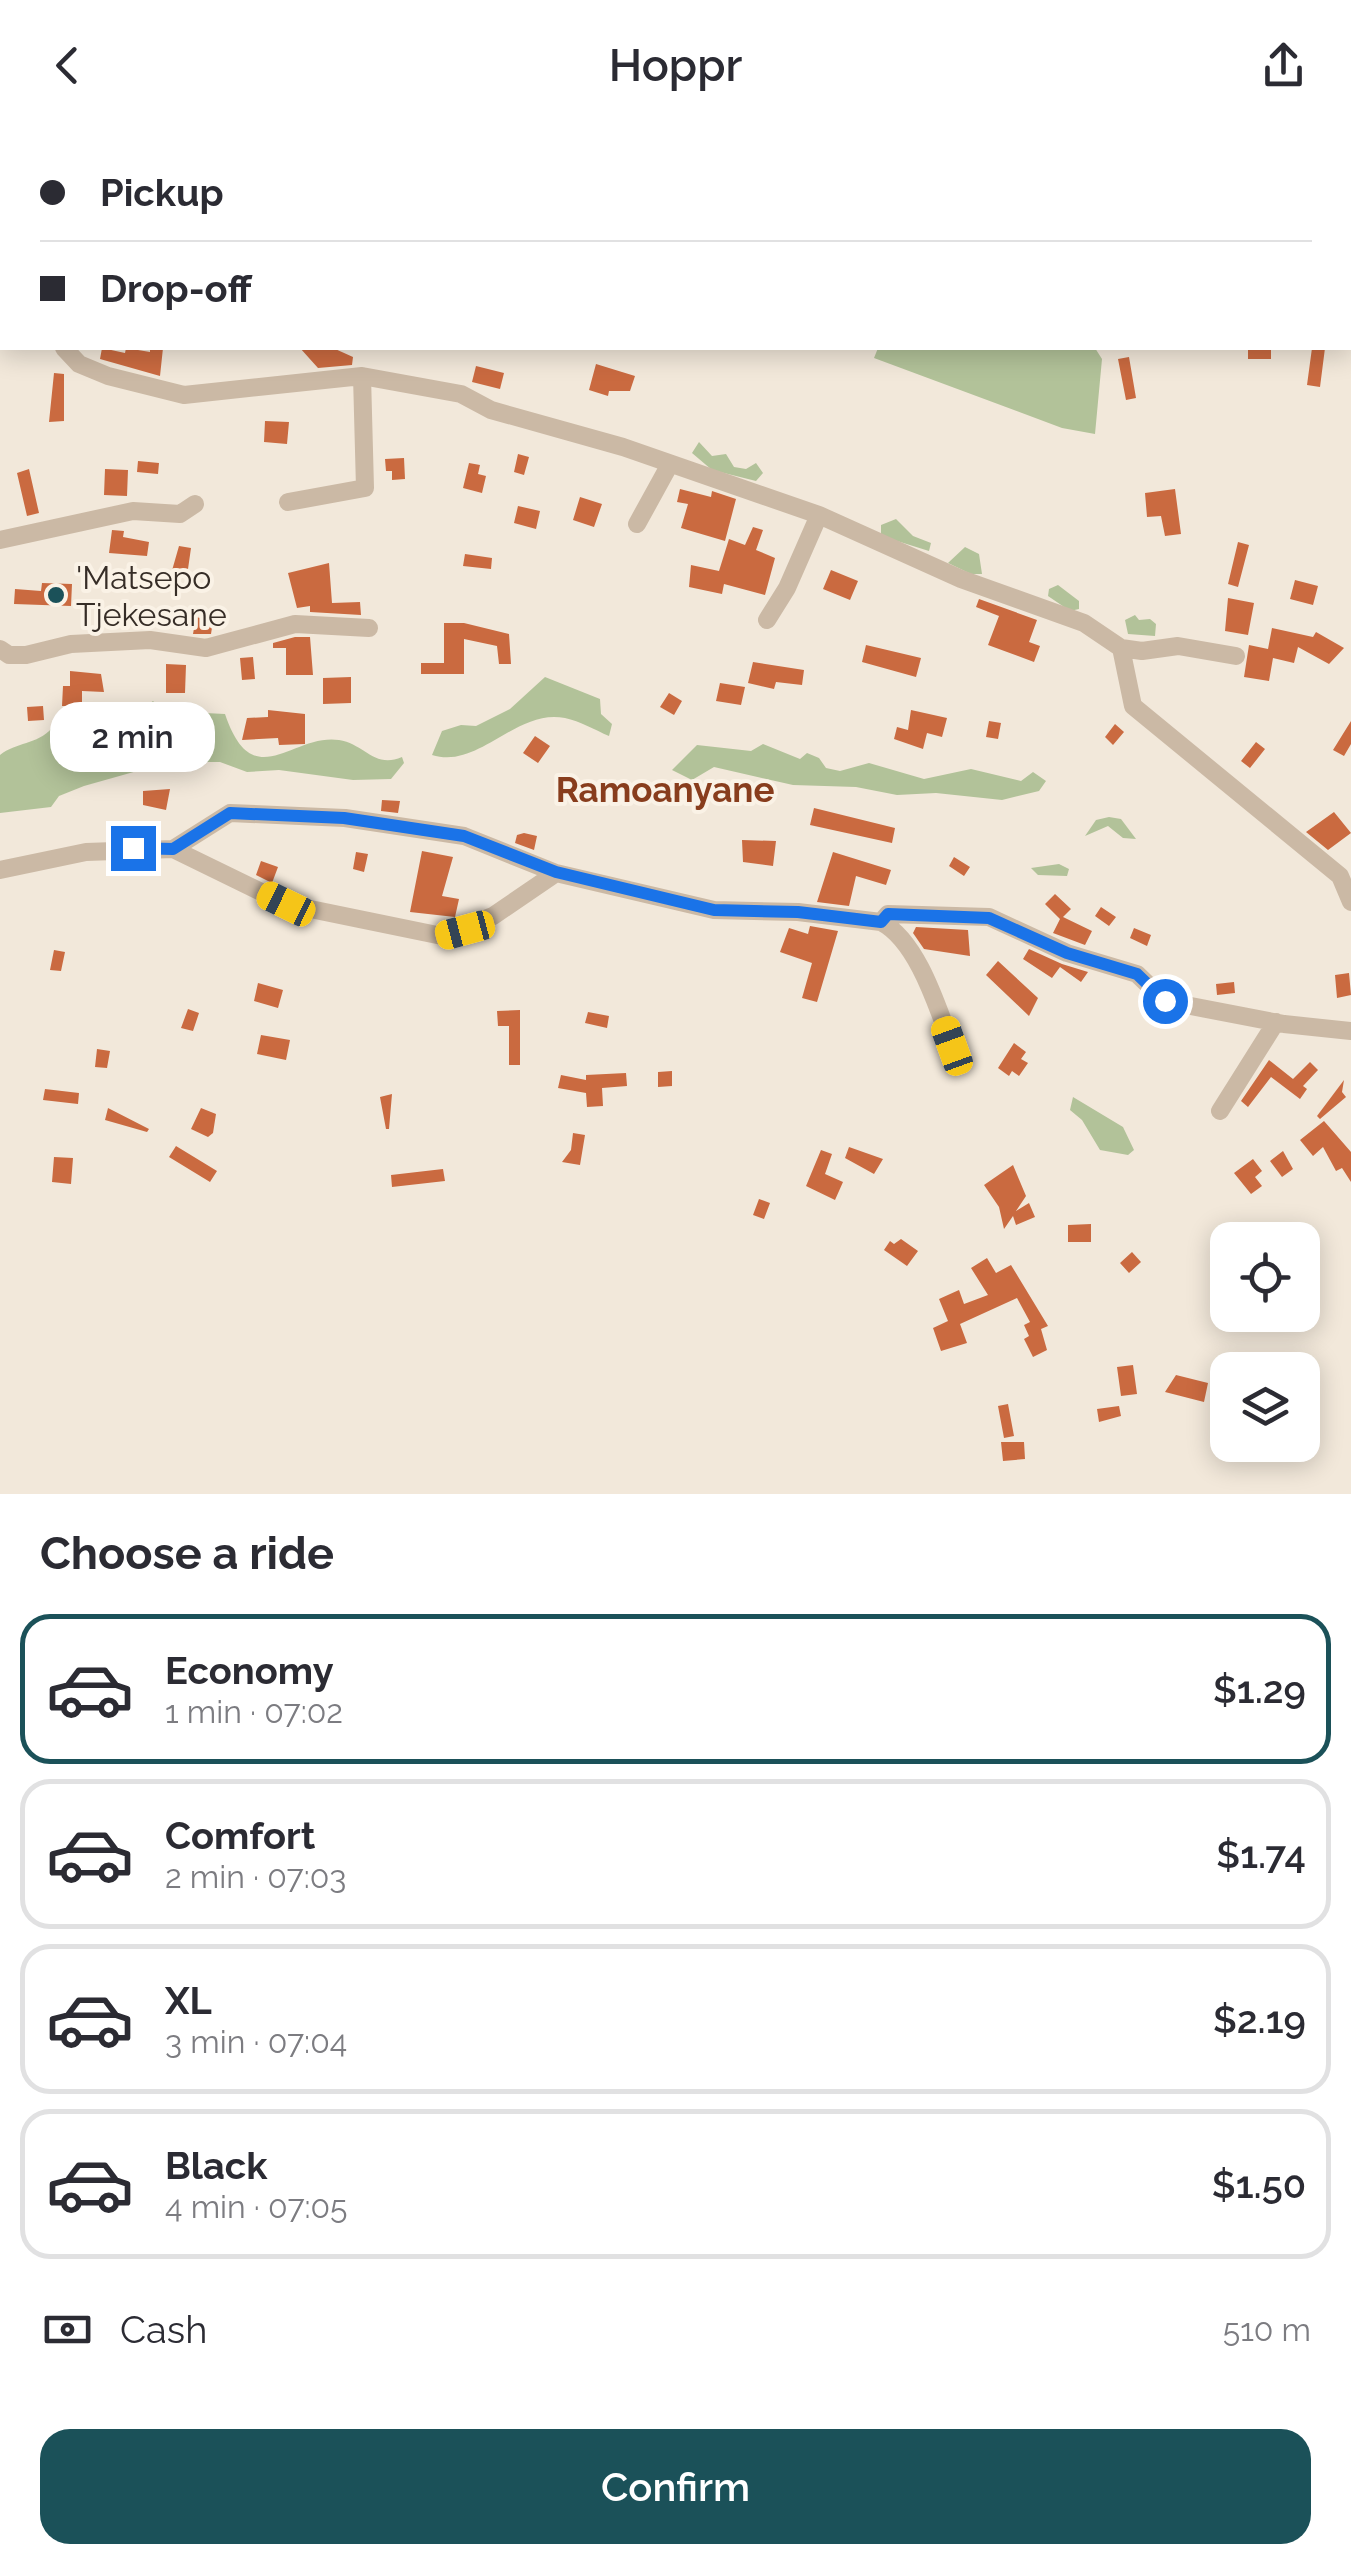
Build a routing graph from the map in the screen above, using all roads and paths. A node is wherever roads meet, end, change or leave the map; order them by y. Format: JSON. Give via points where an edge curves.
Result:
{"nodes":[{"id":1,"x":66,"y":350,"type":"edge"},
{"id":2,"x":362,"y":376,"type":"junction"},
{"id":3,"x":670,"y":464,"type":"junction"},
{"id":4,"x":288,"y":502,"type":"dead end"},
{"id":5,"x":195,"y":504,"type":"dead end"},
{"id":6,"x":819,"y":515,"type":"junction"},
{"id":7,"x":637,"y":524,"type":"dead end"},
{"id":8,"x":0,"y":540,"type":"edge"},
{"id":9,"x":767,"y":620,"type":"dead end"},
{"id":10,"x":369,"y":628,"type":"dead end"},
{"id":11,"x":0,"y":648,"type":"edge"},
{"id":12,"x":1121,"y":648,"type":"junction"},
{"id":13,"x":1236,"y":656,"type":"dead end"},
{"id":14,"x":173,"y":849,"type":"junction"},
{"id":15,"x":0,"y":870,"type":"edge"},
{"id":16,"x":556,"y":872,"type":"junction"},
{"id":17,"x":1351,"y":902,"type":"edge"},
{"id":18,"x":881,"y":922,"type":"junction"},
{"id":19,"x":1276,"y":1022,"type":"junction"},
{"id":20,"x":1351,"y":1031,"type":"edge"},
{"id":21,"x":952,"y":1046,"type":"dead end"},
{"id":22,"x":1220,"y":1111,"type":"dead end"}],
"edges":[{"from":1,"to":2,"type":"street","via":[[79,364],[108,376],[184,395]]},
{"from":2,"to":3,"type":"street","via":[[460,394],[491,410]]},
{"from":2,"to":4,"type":"street","via":[[365,488]]},
{"from":3,"to":6,"type":"street"},
{"from":3,"to":7,"type":"street"},
{"from":5,"to":8,"type":"street","via":[[180,514],[132,511]]},
{"from":6,"to":9,"type":"street"},
{"from":6,"to":12,"type":"street","via":[[961,580],[1084,623]]},
{"from":10,"to":11,"type":"street","via":[[295,624],[206,648],[150,640],[10,656]]},
{"from":12,"to":13,"type":"street","via":[[1178,646]]},
{"from":12,"to":17,"type":"street","via":[[1132,706],[1340,876]]},
{"from":14,"to":15,"type":"street","via":[[86,852]]},
{"from":14,"to":16,"type":"street","via":[[230,813],[344,818],[464,836]]},
{"from":14,"to":16,"type":"street","via":[[286,904],[442,936],[493,916]]},
{"from":16,"to":18,"type":"street","via":[[714,910]]},
{"from":18,"to":19,"type":"street","via":[[888,914],[989,918],[1067,953],[1137,974],[1165,1001]]},
{"from":18,"to":21,"type":"street","via":[[895,929],[929,982]]},
{"from":19,"to":20,"type":"street"},
{"from":19,"to":22,"type":"street"}]}
